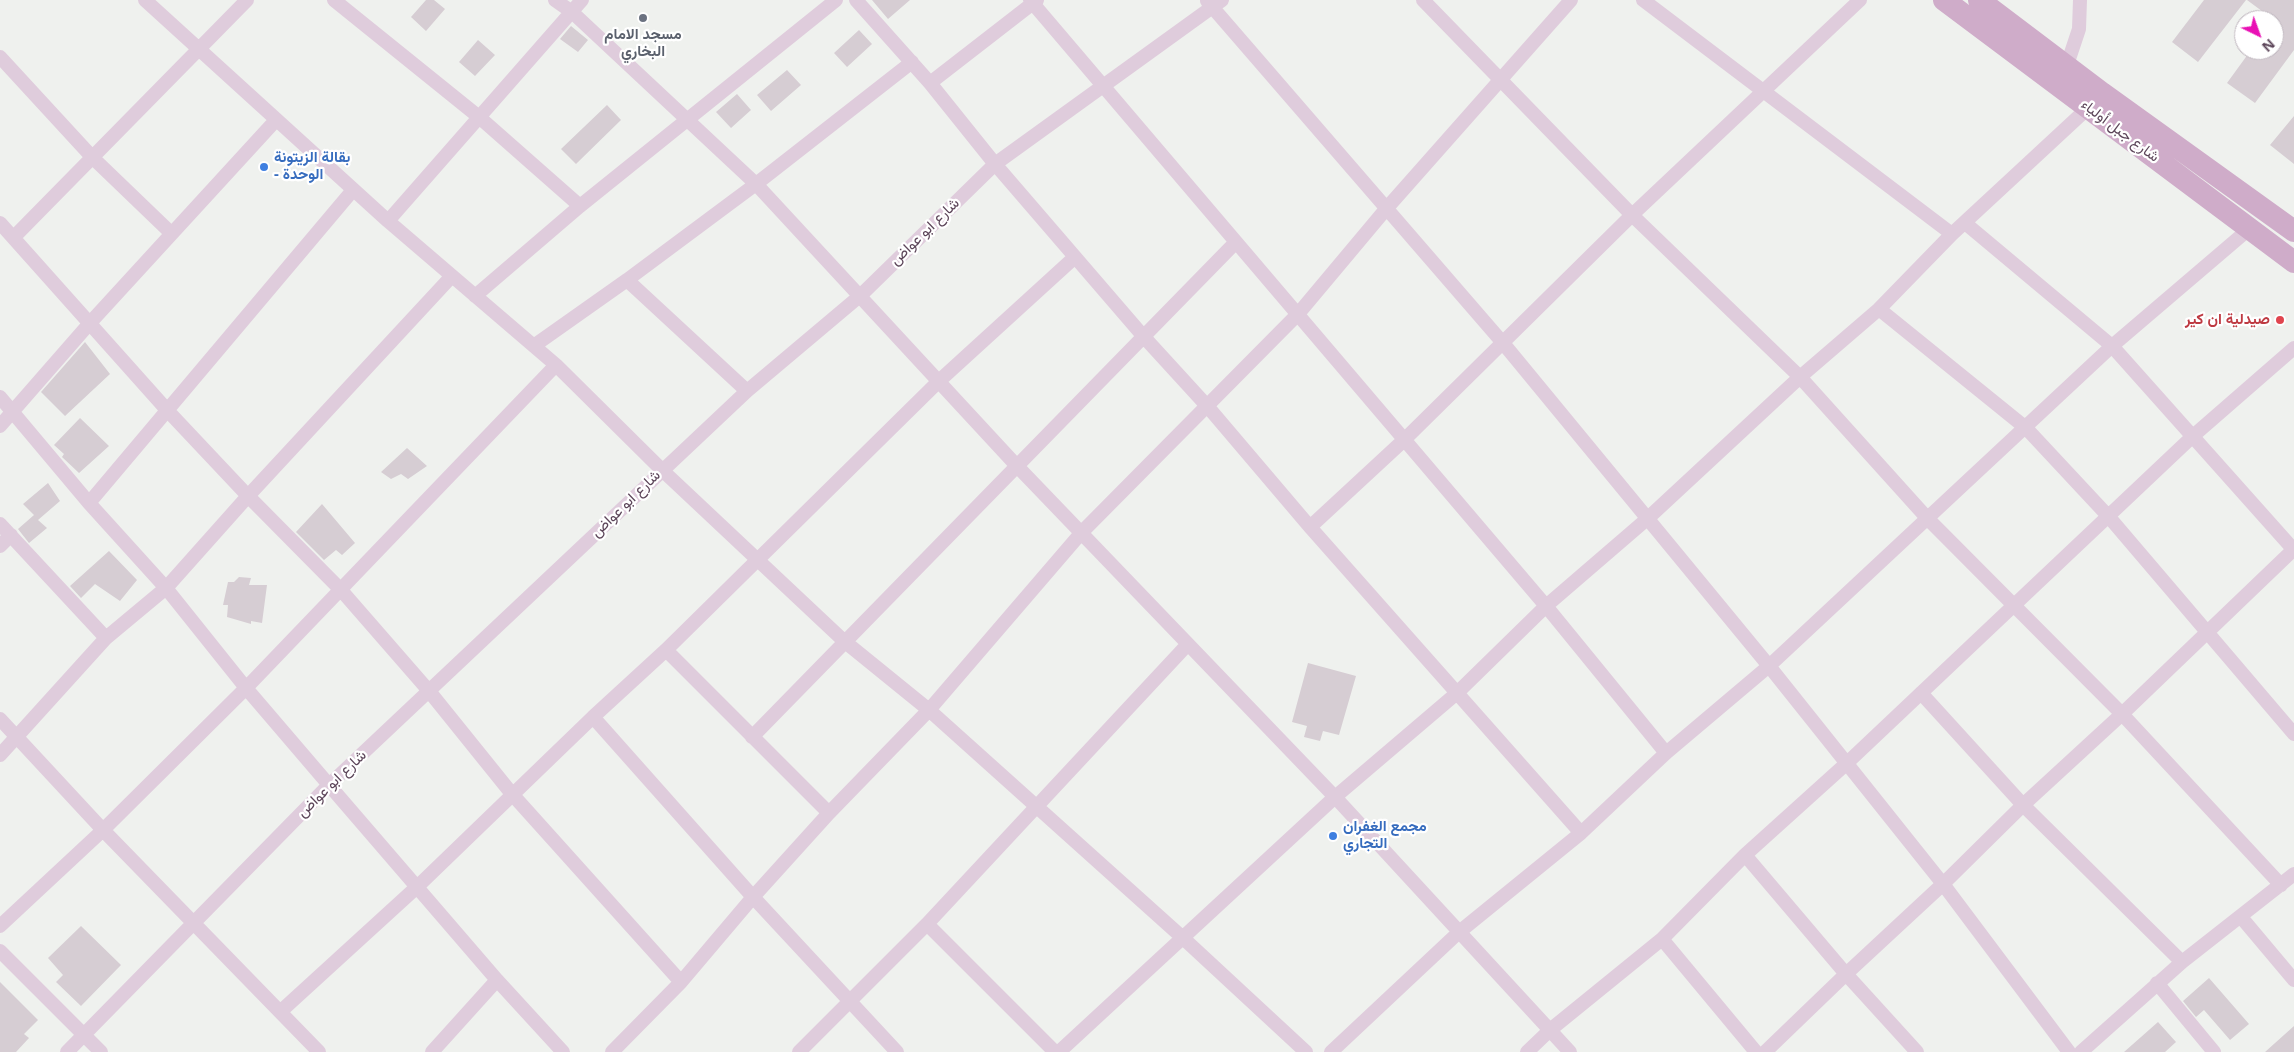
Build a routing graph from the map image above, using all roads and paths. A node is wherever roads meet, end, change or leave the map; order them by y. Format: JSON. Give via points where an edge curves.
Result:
{"nodes":[{"id":1,"x":145,"y":0,"type":"edge"},
{"id":2,"x":247,"y":0,"type":"edge"},
{"id":3,"x":334,"y":0,"type":"edge"},
{"id":4,"x":555,"y":0,"type":"edge"},
{"id":5,"x":582,"y":0,"type":"edge"},
{"id":6,"x":836,"y":0,"type":"edge"},
{"id":7,"x":856,"y":0,"type":"edge"},
{"id":8,"x":1422,"y":0,"type":"edge"},
{"id":9,"x":1571,"y":0,"type":"edge"},
{"id":10,"x":1643,"y":0,"type":"edge"},
{"id":11,"x":1860,"y":0,"type":"edge"},
{"id":12,"x":1944,"y":0,"type":"edge"},
{"id":13,"x":1979,"y":0,"type":"edge"},
{"id":14,"x":2080,"y":0,"type":"edge"},
{"id":15,"x":1033,"y":1,"type":"edge"},
{"id":16,"x":1214,"y":2,"type":"edge"},
{"id":17,"x":572,"y":12,"type":"junction"},
{"id":18,"x":198,"y":49,"type":"junction"},
{"id":19,"x":0,"y":57,"type":"edge"},
{"id":20,"x":912,"y":62,"type":"junction"},
{"id":21,"x":2067,"y":65,"type":"junction"},
{"id":22,"x":930,"y":82,"type":"junction"},
{"id":23,"x":1500,"y":82,"type":"junction"},
{"id":24,"x":1102,"y":85,"type":"junction"},
{"id":25,"x":1763,"y":91,"type":"junction"},
{"id":26,"x":2089,"y":107,"type":"junction"},
{"id":27,"x":479,"y":117,"type":"junction"},
{"id":28,"x":687,"y":119,"type":"junction"},
{"id":29,"x":276,"y":120,"type":"junction"},
{"id":30,"x":94,"y":158,"type":"junction"},
{"id":31,"x":995,"y":164,"type":"junction"},
{"id":32,"x":756,"y":184,"type":"junction"},
{"id":33,"x":353,"y":190,"type":"junction"},
{"id":34,"x":580,"y":206,"type":"junction"},
{"id":35,"x":1386,"y":209,"type":"junction"},
{"id":36,"x":1632,"y":215,"type":"junction"},
{"id":37,"x":388,"y":221,"type":"junction"},
{"id":38,"x":0,"y":223,"type":"edge"},
{"id":39,"x":1965,"y":223,"type":"junction"},
{"id":40,"x":2249,"y":229,"type":"junction"},
{"id":41,"x":2294,"y":231,"type":"edge"},
{"id":42,"x":171,"y":233,"type":"junction"},
{"id":43,"x":1952,"y":234,"type":"junction"},
{"id":44,"x":14,"y":237,"type":"junction"},
{"id":45,"x":1236,"y":242,"type":"junction"},
{"id":46,"x":1075,"y":257,"type":"junction"},
{"id":47,"x":2294,"y":262,"type":"edge"},
{"id":48,"x":451,"y":277,"type":"junction"},
{"id":49,"x":627,"y":280,"type":"junction"},
{"id":50,"x":861,"y":295,"type":"junction"},
{"id":51,"x":475,"y":296,"type":"junction"},
{"id":52,"x":1879,"y":309,"type":"junction"},
{"id":53,"x":1298,"y":314,"type":"junction"},
{"id":54,"x":88,"y":324,"type":"junction"},
{"id":55,"x":1144,"y":338,"type":"junction"},
{"id":56,"x":1503,"y":343,"type":"junction"},
{"id":57,"x":534,"y":345,"type":"junction"},
{"id":58,"x":2112,"y":346,"type":"junction"},
{"id":59,"x":2294,"y":348,"type":"edge"},
{"id":60,"x":556,"y":365,"type":"junction"},
{"id":61,"x":1800,"y":377,"type":"junction"},
{"id":62,"x":938,"y":380,"type":"junction"},
{"id":63,"x":747,"y":391,"type":"junction"},
{"id":64,"x":0,"y":397,"type":"edge"},
{"id":65,"x":1208,"y":407,"type":"junction"},
{"id":66,"x":167,"y":410,"type":"junction"},
{"id":67,"x":13,"y":412,"type":"junction"},
{"id":68,"x":0,"y":426,"type":"edge"},
{"id":69,"x":2026,"y":428,"type":"junction"},
{"id":70,"x":2193,"y":436,"type":"junction"},
{"id":71,"x":1404,"y":440,"type":"junction"},
{"id":72,"x":1016,"y":465,"type":"junction"},
{"id":73,"x":662,"y":470,"type":"junction"},
{"id":74,"x":248,"y":496,"type":"junction"},
{"id":75,"x":89,"y":503,"type":"junction"},
{"id":76,"x":2109,"y":517,"type":"junction"},
{"id":77,"x":1647,"y":519,"type":"junction"},
{"id":78,"x":1928,"y":519,"type":"junction"},
{"id":79,"x":0,"y":524,"type":"edge"},
{"id":80,"x":1310,"y":526,"type":"junction"},
{"id":81,"x":1082,"y":532,"type":"junction"},
{"id":82,"x":10,"y":535,"type":"junction"},
{"id":83,"x":0,"y":546,"type":"edge"},
{"id":84,"x":2294,"y":550,"type":"edge"},
{"id":85,"x":757,"y":560,"type":"junction"},
{"id":86,"x":166,"y":588,"type":"junction"},
{"id":87,"x":341,"y":590,"type":"junction"},
{"id":88,"x":1546,"y":606,"type":"junction"},
{"id":89,"x":2014,"y":606,"type":"junction"},
{"id":90,"x":2207,"y":634,"type":"junction"},
{"id":91,"x":106,"y":638,"type":"junction"},
{"id":92,"x":844,"y":641,"type":"junction"},
{"id":93,"x":1188,"y":644,"type":"junction"},
{"id":94,"x":666,"y":650,"type":"junction"},
{"id":95,"x":1770,"y":666,"type":"junction"},
{"id":96,"x":246,"y":688,"type":"junction"},
{"id":97,"x":429,"y":691,"type":"junction"},
{"id":98,"x":1457,"y":693,"type":"junction"},
{"id":99,"x":1921,"y":693,"type":"junction"},
{"id":100,"x":929,"y":710,"type":"junction"},
{"id":101,"x":2122,"y":714,"type":"junction"},
{"id":102,"x":592,"y":717,"type":"junction"},
{"id":103,"x":0,"y":719,"type":"edge"},
{"id":104,"x":2294,"y":734,"type":"edge"},
{"id":105,"x":16,"y":736,"type":"junction"},
{"id":106,"x":752,"y":737,"type":"junction"},
{"id":107,"x":1666,"y":753,"type":"junction"},
{"id":108,"x":0,"y":755,"type":"edge"},
{"id":109,"x":1847,"y":763,"type":"junction"},
{"id":110,"x":329,"y":785,"type":"junction"},
{"id":111,"x":512,"y":794,"type":"junction"},
{"id":112,"x":1335,"y":797,"type":"junction"},
{"id":113,"x":2022,"y":805,"type":"junction"},
{"id":114,"x":1036,"y":806,"type":"junction"},
{"id":115,"x":829,"y":813,"type":"junction"},
{"id":116,"x":102,"y":830,"type":"junction"},
{"id":117,"x":1581,"y":832,"type":"junction"},
{"id":118,"x":1745,"y":855,"type":"junction"},
{"id":119,"x":2294,"y":874,"type":"edge"},
{"id":120,"x":1944,"y":884,"type":"junction"},
{"id":121,"x":2281,"y":885,"type":"junction"},
{"id":122,"x":418,"y":886,"type":"junction"},
{"id":123,"x":753,"y":897,"type":"junction"},
{"id":124,"x":2241,"y":917,"type":"junction"},
{"id":125,"x":193,"y":923,"type":"junction"},
{"id":126,"x":927,"y":924,"type":"junction"},
{"id":127,"x":0,"y":926,"type":"edge"},
{"id":128,"x":1458,"y":933,"type":"junction"},
{"id":129,"x":1183,"y":938,"type":"junction"},
{"id":130,"x":1662,"y":939,"type":"junction"},
{"id":131,"x":0,"y":951,"type":"edge"},
{"id":132,"x":2182,"y":962,"type":"junction"},
{"id":133,"x":1846,"y":974,"type":"junction"},
{"id":134,"x":498,"y":980,"type":"junction"},
{"id":135,"x":2294,"y":980,"type":"edge"},
{"id":136,"x":681,"y":982,"type":"junction"},
{"id":137,"x":2158,"y":982,"type":"junction"},
{"id":138,"x":849,"y":1002,"type":"junction"},
{"id":139,"x":280,"y":1012,"type":"junction"},
{"id":140,"x":1550,"y":1030,"type":"junction"},
{"id":141,"x":84,"y":1034,"type":"junction"},
{"id":142,"x":67,"y":1052,"type":"edge"},
{"id":143,"x":101,"y":1052,"type":"edge"},
{"id":144,"x":319,"y":1052,"type":"edge"},
{"id":145,"x":432,"y":1052,"type":"edge"},
{"id":146,"x":563,"y":1052,"type":"edge"},
{"id":147,"x":612,"y":1052,"type":"edge"},
{"id":148,"x":799,"y":1052,"type":"edge"},
{"id":149,"x":897,"y":1052,"type":"edge"},
{"id":150,"x":1055,"y":1052,"type":"edge"},
{"id":151,"x":1059,"y":1052,"type":"edge"},
{"id":152,"x":1306,"y":1052,"type":"edge"},
{"id":153,"x":1331,"y":1052,"type":"edge"},
{"id":154,"x":1527,"y":1052,"type":"edge"},
{"id":155,"x":1570,"y":1052,"type":"edge"},
{"id":156,"x":1756,"y":1052,"type":"edge"},
{"id":157,"x":1765,"y":1052,"type":"edge"},
{"id":158,"x":1917,"y":1052,"type":"edge"},
{"id":159,"x":2069,"y":1052,"type":"edge"},
{"id":160,"x":2081,"y":1052,"type":"edge"},
{"id":161,"x":2214,"y":1052,"type":"edge"}],
"edges":[{"from":1,"to":18,"type":"street"},
{"from":2,"to":18,"type":"street"},
{"from":3,"to":27,"type":"street"},
{"from":4,"to":17,"type":"street"},
{"from":5,"to":17,"type":"street"},
{"from":6,"to":28,"type":"street"},
{"from":7,"to":20,"type":"street"},
{"from":8,"to":23,"type":"street"},
{"from":9,"to":23,"type":"street"},
{"from":10,"to":25,"type":"street"},
{"from":11,"to":25,"type":"street"},
{"from":12,"to":26,"type":"main road","name":"شارع جبل أولياء"},
{"from":13,"to":21,"type":"main road","name":"شارع جبل أولياء"},
{"from":14,"to":21,"type":"street","via":[[2079,29]]},
{"from":15,"to":22,"type":"street"},
{"from":15,"to":24,"type":"street"},
{"from":16,"to":24,"type":"street","name":"شارع ابو عواض"},
{"from":16,"to":35,"type":"street"},
{"from":17,"to":27,"type":"street"},
{"from":17,"to":28,"type":"street"},
{"from":18,"to":29,"type":"street"},
{"from":18,"to":30,"type":"street"},
{"from":19,"to":30,"type":"street"},
{"from":20,"to":22,"type":"street"},
{"from":20,"to":32,"type":"street"},
{"from":21,"to":41,"type":"main road","name":"شارع جبل أولياء"},
{"from":22,"to":31,"type":"street"},
{"from":23,"to":35,"type":"street"},
{"from":23,"to":36,"type":"street"},
{"from":24,"to":31,"type":"street","name":"شارع ابو عواض"},
{"from":24,"to":45,"type":"street"},
{"from":25,"to":36,"type":"street"},
{"from":25,"to":43,"type":"street"},
{"from":26,"to":39,"type":"street"},
{"from":26,"to":40,"type":"main road","name":"شارع جبل أولياء"},
{"from":27,"to":34,"type":"street"},
{"from":27,"to":37,"type":"street"},
{"from":28,"to":32,"type":"street"},
{"from":28,"to":34,"type":"street"},
{"from":29,"to":33,"type":"street"},
{"from":29,"to":42,"type":"street"},
{"from":30,"to":42,"type":"street"},
{"from":30,"to":44,"type":"street"},
{"from":31,"to":46,"type":"street"},
{"from":31,"to":50,"type":"street","name":"شارع ابو عواض"},
{"from":32,"to":49,"type":"street"},
{"from":32,"to":50,"type":"street"},
{"from":33,"to":37,"type":"street"},
{"from":33,"to":66,"type":"street"},
{"from":34,"to":51,"type":"street"},
{"from":35,"to":53,"type":"street"},
{"from":35,"to":56,"type":"street"},
{"from":36,"to":56,"type":"street"},
{"from":36,"to":61,"type":"street"},
{"from":37,"to":48,"type":"street"},
{"from":38,"to":44,"type":"street"},
{"from":39,"to":43,"type":"street"},
{"from":39,"to":58,"type":"street"},
{"from":40,"to":47,"type":"main road","name":"شارع جبل أولياء"},
{"from":40,"to":58,"type":"street"},
{"from":42,"to":54,"type":"street"},
{"from":43,"to":52,"type":"street"},
{"from":44,"to":54,"type":"street"},
{"from":45,"to":53,"type":"street"},
{"from":45,"to":55,"type":"street"},
{"from":46,"to":55,"type":"street"},
{"from":46,"to":62,"type":"street"},
{"from":48,"to":51,"type":"street"},
{"from":48,"to":74,"type":"street"},
{"from":49,"to":57,"type":"street"},
{"from":49,"to":63,"type":"street"},
{"from":50,"to":62,"type":"street"},
{"from":50,"to":63,"type":"street","name":"شارع ابو عواض"},
{"from":51,"to":57,"type":"street"},
{"from":52,"to":61,"type":"street"},
{"from":52,"to":69,"type":"street"},
{"from":53,"to":65,"type":"street"},
{"from":53,"to":71,"type":"street"},
{"from":54,"to":66,"type":"street"},
{"from":54,"to":67,"type":"street"},
{"from":55,"to":65,"type":"street"},
{"from":55,"to":72,"type":"street"},
{"from":56,"to":71,"type":"street"},
{"from":56,"to":77,"type":"street"},
{"from":57,"to":60,"type":"street"},
{"from":58,"to":69,"type":"street"},
{"from":58,"to":70,"type":"street"},
{"from":59,"to":70,"type":"street"},
{"from":60,"to":73,"type":"street"},
{"from":60,"to":87,"type":"street"},
{"from":61,"to":77,"type":"street"},
{"from":61,"to":78,"type":"street"},
{"from":62,"to":72,"type":"street"},
{"from":62,"to":85,"type":"street"},
{"from":63,"to":73,"type":"street","name":"شارع ابو عواض"},
{"from":64,"to":67,"type":"street"},
{"from":65,"to":80,"type":"street"},
{"from":65,"to":81,"type":"street"},
{"from":66,"to":74,"type":"street"},
{"from":66,"to":75,"type":"street"},
{"from":67,"to":68,"type":"street"},
{"from":67,"to":75,"type":"street"},
{"from":69,"to":76,"type":"street"},
{"from":69,"to":78,"type":"street"},
{"from":70,"to":76,"type":"street"},
{"from":70,"to":84,"type":"street"},
{"from":71,"to":80,"type":"street"},
{"from":71,"to":88,"type":"street"},
{"from":72,"to":81,"type":"street"},
{"from":72,"to":92,"type":"street"},
{"from":73,"to":85,"type":"street"},
{"from":73,"to":97,"type":"street","name":"شارع ابو عواض"},
{"from":74,"to":86,"type":"street"},
{"from":74,"to":87,"type":"street"},
{"from":75,"to":86,"type":"street"},
{"from":76,"to":89,"type":"street"},
{"from":76,"to":90,"type":"street"},
{"from":77,"to":88,"type":"street"},
{"from":77,"to":95,"type":"street"},
{"from":78,"to":89,"type":"street"},
{"from":78,"to":95,"type":"street"},
{"from":79,"to":82,"type":"street"},
{"from":80,"to":98,"type":"street"},
{"from":81,"to":93,"type":"street"},
{"from":81,"to":100,"type":"street"},
{"from":82,"to":83,"type":"street"},
{"from":82,"to":91,"type":"street"},
{"from":84,"to":90,"type":"street"},
{"from":85,"to":92,"type":"street"},
{"from":85,"to":94,"type":"street"},
{"from":86,"to":91,"type":"street"},
{"from":86,"to":96,"type":"street"},
{"from":87,"to":96,"type":"street"},
{"from":87,"to":97,"type":"street"},
{"from":88,"to":98,"type":"street"},
{"from":88,"to":107,"type":"street"},
{"from":89,"to":99,"type":"street"},
{"from":89,"to":101,"type":"street"},
{"from":90,"to":101,"type":"street"},
{"from":90,"to":104,"type":"street"},
{"from":91,"to":105,"type":"street"},
{"from":92,"to":100,"type":"street"},
{"from":92,"to":106,"type":"street"},
{"from":93,"to":112,"type":"street"},
{"from":93,"to":114,"type":"street"},
{"from":94,"to":102,"type":"street"},
{"from":94,"to":106,"type":"street"},
{"from":95,"to":107,"type":"street"},
{"from":95,"to":109,"type":"street"},
{"from":96,"to":110,"type":"street"},
{"from":96,"to":116,"type":"street"},
{"from":97,"to":110,"type":"street","name":"شارع ابو عواض"},
{"from":97,"to":111,"type":"street"},
{"from":98,"to":112,"type":"street"},
{"from":98,"to":117,"type":"street"},
{"from":99,"to":109,"type":"street"},
{"from":99,"to":113,"type":"street"},
{"from":100,"to":114,"type":"street"},
{"from":100,"to":115,"type":"street"},
{"from":101,"to":113,"type":"street"},
{"from":101,"to":121,"type":"street"},
{"from":102,"to":111,"type":"street"},
{"from":102,"to":123,"type":"street"},
{"from":103,"to":105,"type":"street"},
{"from":105,"to":108,"type":"street"},
{"from":105,"to":116,"type":"street"},
{"from":106,"to":115,"type":"street"},
{"from":107,"to":117,"type":"street"},
{"from":109,"to":118,"type":"street"},
{"from":109,"to":120,"type":"street"},
{"from":110,"to":122,"type":"street"},
{"from":110,"to":125,"type":"street","name":"شارع ابو عواض"},
{"from":111,"to":122,"type":"street"},
{"from":111,"to":136,"type":"street"},
{"from":112,"to":128,"type":"street"},
{"from":112,"to":129,"type":"street"},
{"from":113,"to":120,"type":"street"},
{"from":113,"to":132,"type":"street"},
{"from":114,"to":126,"type":"street"},
{"from":114,"to":129,"type":"street"},
{"from":115,"to":123,"type":"street"},
{"from":116,"to":125,"type":"street"},
{"from":116,"to":127,"type":"street"},
{"from":117,"to":128,"type":"street"},
{"from":118,"to":130,"type":"street"},
{"from":118,"to":133,"type":"street"},
{"from":119,"to":121,"type":"street"},
{"from":120,"to":133,"type":"street"},
{"from":120,"to":159,"type":"street"},
{"from":121,"to":124,"type":"street"},
{"from":122,"to":134,"type":"street"},
{"from":122,"to":139,"type":"street"},
{"from":123,"to":136,"type":"street"},
{"from":123,"to":138,"type":"street"},
{"from":124,"to":132,"type":"street"},
{"from":124,"to":135,"type":"street"},
{"from":125,"to":139,"type":"street"},
{"from":125,"to":141,"type":"street","name":"شارع ابو عواض"},
{"from":126,"to":138,"type":"street"},
{"from":126,"to":150,"type":"street"},
{"from":128,"to":140,"type":"street"},
{"from":128,"to":153,"type":"street"},
{"from":129,"to":151,"type":"street"},
{"from":129,"to":152,"type":"street"},
{"from":130,"to":140,"type":"street"},
{"from":130,"to":156,"type":"street"},
{"from":131,"to":141,"type":"street"},
{"from":132,"to":137,"type":"street"},
{"from":133,"to":157,"type":"street"},
{"from":133,"to":158,"type":"street"},
{"from":134,"to":145,"type":"street"},
{"from":134,"to":146,"type":"street"},
{"from":136,"to":147,"type":"street"},
{"from":137,"to":160,"type":"street"},
{"from":137,"to":161,"type":"street"},
{"from":138,"to":148,"type":"street"},
{"from":138,"to":149,"type":"street"},
{"from":139,"to":144,"type":"street"},
{"from":140,"to":154,"type":"street"},
{"from":140,"to":155,"type":"street"},
{"from":141,"to":142,"type":"street","name":"شارع ابو عواض"},
{"from":141,"to":143,"type":"street"}]}
